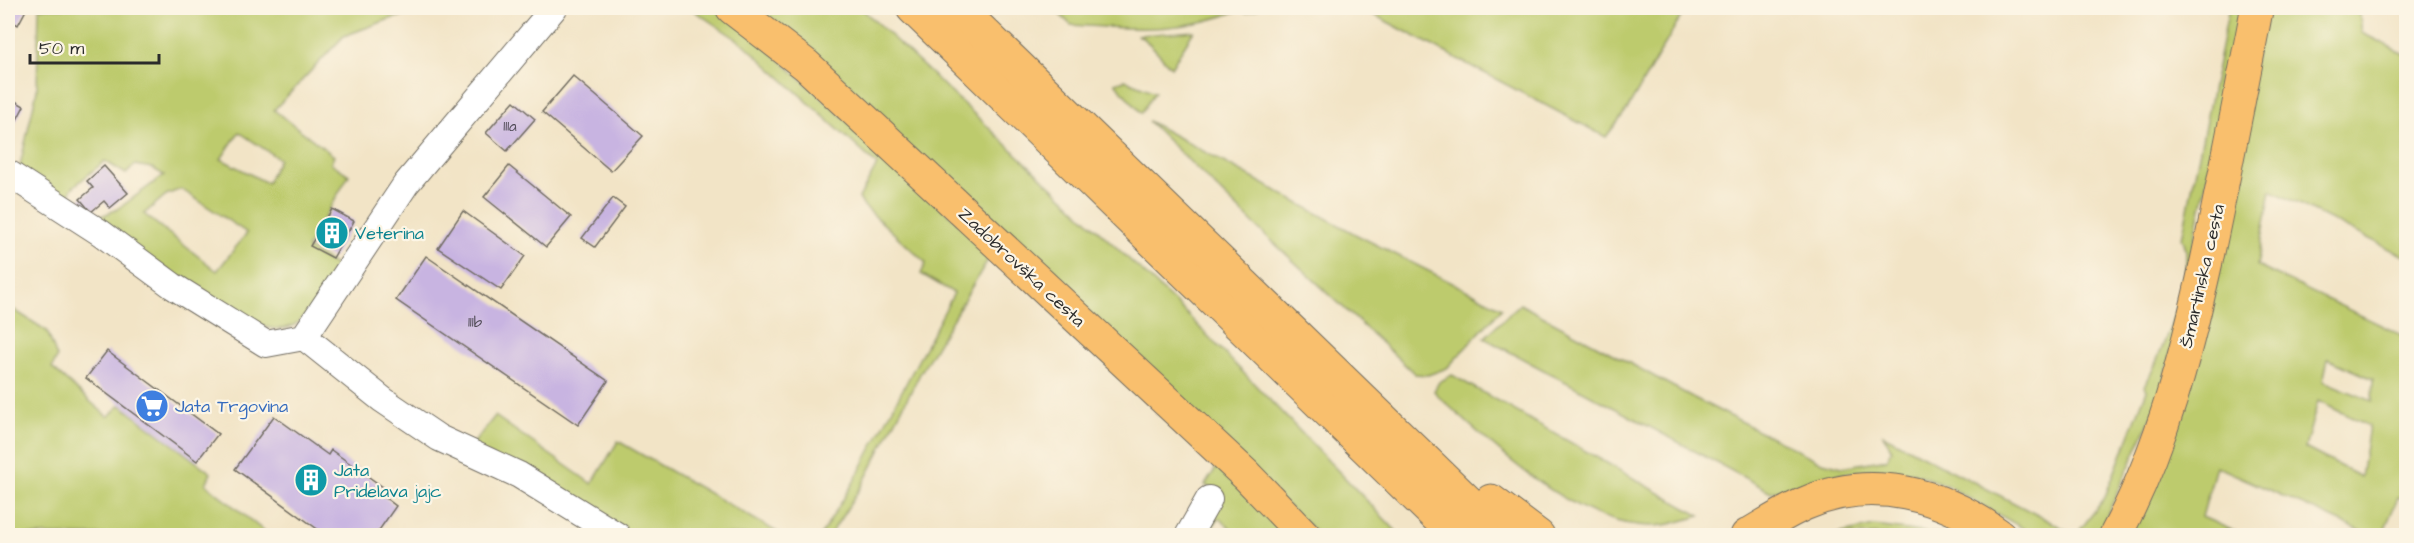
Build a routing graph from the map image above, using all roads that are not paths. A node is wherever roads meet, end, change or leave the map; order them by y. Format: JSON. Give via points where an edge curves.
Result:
{"nodes":[{"id":1,"x":554,"y":8,"type":"edge"},
{"id":2,"x":732,"y":8,"type":"edge"},
{"id":3,"x":913,"y":8,"type":"edge"},
{"id":4,"x":958,"y":8,"type":"edge"},
{"id":5,"x":2257,"y":8,"type":"edge"},
{"id":6,"x":8,"y":173,"type":"edge"},
{"id":7,"x":304,"y":337,"type":"junction"},
{"id":8,"x":1399,"y":434,"type":"junction"},
{"id":9,"x":1209,"y":499,"type":"dead end"},
{"id":10,"x":618,"y":536,"type":"edge"},
{"id":11,"x":1188,"y":536,"type":"edge"},
{"id":12,"x":1305,"y":536,"type":"edge"},
{"id":13,"x":1457,"y":536,"type":"edge"},
{"id":14,"x":1503,"y":536,"type":"edge"},
{"id":15,"x":1538,"y":536,"type":"edge"},
{"id":16,"x":1747,"y":536,"type":"edge"},
{"id":17,"x":1782,"y":536,"type":"edge"},
{"id":18,"x":1968,"y":536,"type":"edge"},
{"id":19,"x":2000,"y":536,"type":"edge"},
{"id":20,"x":2115,"y":536,"type":"edge"}],
"edges":[{"from":1,"to":7,"type":"street","via":[[406,184]]},
{"from":2,"to":12,"type":"main road","name":"Zadobrovška cesta","via":[[806,65],[1246,475]]},
{"from":3,"to":13,"type":"highway"},
{"from":4,"to":8,"type":"highway"},
{"from":5,"to":20,"type":"main road","name":"Šmartinska cesta","via":[[2224,179],[2184,354],[2160,437]]},
{"from":6,"to":7,"type":"street","via":[[101,233],[173,286],[266,344]]},
{"from":7,"to":10,"type":"street","via":[[383,400],[439,438],[519,475]]},
{"from":8,"to":14,"type":"highway"},
{"from":8,"to":15,"type":"highway","via":[[1450,463],[1514,520]]},
{"from":9,"to":11,"type":"street"},
{"from":16,"to":19,"type":"highway","via":[[1805,503],[1865,489],[1925,496],[1969,516]]},
{"from":17,"to":18,"type":"highway","via":[[1828,513],[1869,506],[1917,512]]}]}
